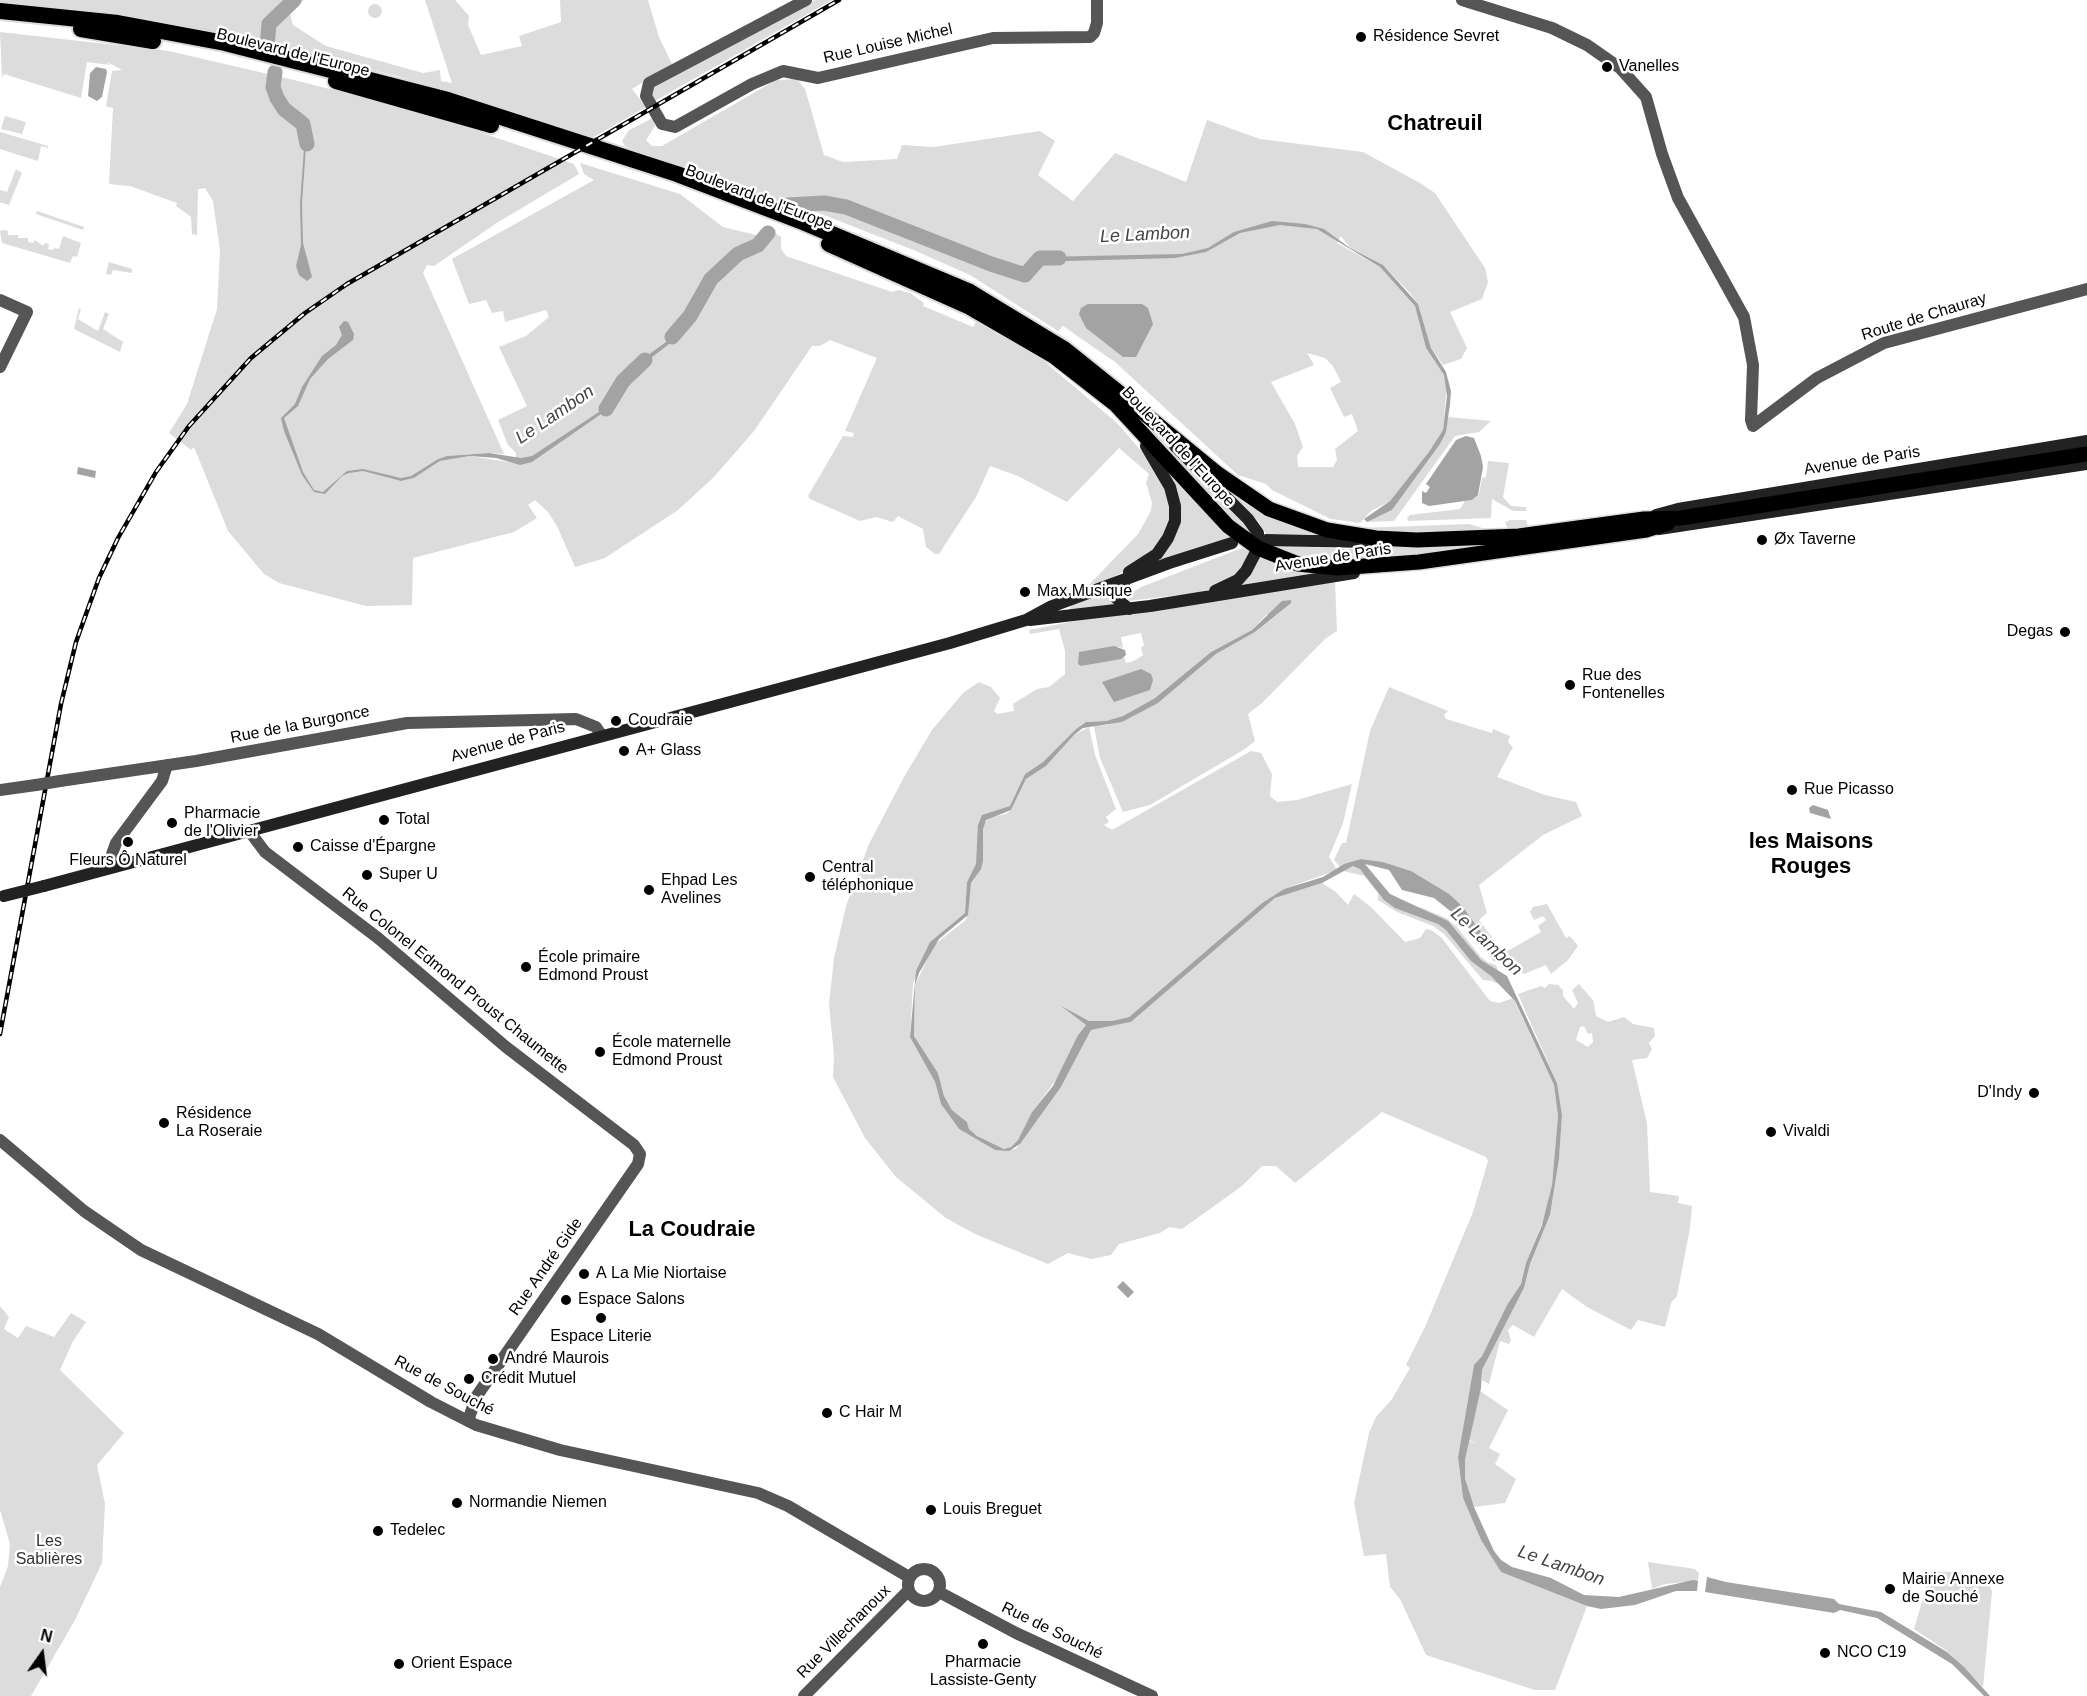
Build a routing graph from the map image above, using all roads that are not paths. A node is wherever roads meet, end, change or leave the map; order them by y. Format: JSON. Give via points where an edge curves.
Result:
{"nodes":[{"id":1,"x":806,"y":0,"type":"edge"},
{"id":2,"x":1097,"y":0,"type":"edge"},
{"id":3,"x":1462,"y":0,"type":"edge"},
{"id":4,"x":0,"y":11,"type":"edge"},
{"id":5,"x":0,"y":22,"type":"edge"},
{"id":6,"x":2087,"y":289,"type":"edge"},
{"id":7,"x":0,"y":300,"type":"edge"},
{"id":8,"x":1051,"y":354,"type":"junction"},
{"id":9,"x":0,"y":367,"type":"edge"},
{"id":10,"x":1140,"y":410,"type":"junction"},
{"id":11,"x":2086,"y":444,"type":"edge"},
{"id":12,"x":2087,"y":464,"type":"edge"},
{"id":13,"x":1645,"y":524,"type":"junction"},
{"id":14,"x":1417,"y":540,"type":"junction"},
{"id":15,"x":1232,"y":543,"type":"dead end"},
{"id":16,"x":1262,"y":544,"type":"junction"},
{"id":17,"x":1419,"y":562,"type":"junction"},
{"id":18,"x":1126,"y":580,"type":"junction"},
{"id":19,"x":1102,"y":588,"type":"junction"},
{"id":20,"x":1201,"y":598,"type":"junction"},
{"id":21,"x":1129,"y":609,"type":"junction"},
{"id":22,"x":1026,"y":620,"type":"junction"},
{"id":23,"x":602,"y":736,"type":"junction"},
{"id":24,"x":167,"y":765,"type":"junction"},
{"id":25,"x":0,"y":790,"type":"edge"},
{"id":26,"x":250,"y":832,"type":"junction"},
{"id":27,"x":107,"y":868,"type":"junction"},
{"id":28,"x":2,"y":897,"type":"edge"},
{"id":29,"x":0,"y":1140,"type":"edge"},
{"id":30,"x":640,"y":1154,"type":"joint"},
{"id":31,"x":476,"y":1396,"type":"junction"},
{"id":32,"x":444,"y":1408,"type":"junction"},
{"id":33,"x":468,"y":1421,"type":"junction"},
{"id":34,"x":909,"y":1577,"type":"junction"},
{"id":35,"x":908,"y":1591,"type":"junction"},
{"id":36,"x":939,"y":1592,"type":"junction"},
{"id":37,"x":804,"y":1696,"type":"edge"},
{"id":38,"x":1152,"y":1696,"type":"edge"}],
"edges":[{"from":1,"to":2,"type":"street","name":"Rue Louise Michel","via":[[654,80],[646,87],[648,103],[662,124],[670,128],[783,71],[818,78],[993,38],[1090,37],[1097,22]]},
{"from":3,"to":6,"type":"street","name":"Route de Chauray","via":[[1552,28],[1587,45],[1620,68],[1642,91],[1651,108],[1678,198],[1744,317],[1753,365],[1753,426],[1817,378],[1884,343]]},
{"from":4,"to":10,"type":"highway","name":"Boulevard de l'Europe","via":[[118,23],[267,53],[458,103],[676,174],[970,292],[1064,349]]},
{"from":5,"to":8,"type":"highway","name":"Boulevard de l'Europe","via":[[78,29],[229,55],[558,146],[698,193],[809,236],[970,307]]},
{"from":7,"to":9,"type":"street","via":[[27,312]]},
{"from":8,"to":16,"type":"main road","name":"Boulevard de l'Europe","via":[[1115,404],[1215,513]]},
{"from":8,"to":19,"type":"main road","via":[[1104,399],[1133,430],[1167,477],[1173,496],[1174,521],[1163,547],[1149,561]]},
{"from":10,"to":14,"type":"main road","name":"Boulevard de l'Europe","via":[[1218,474],[1269,509],[1327,530]]},
{"from":10,"to":16,"type":"main road","via":[[1256,528]]},
{"from":11,"to":13,"type":"main road","name":"Avenue de Paris"},
{"from":11,"to":13,"type":"main road","name":"Avenue de Paris","via":[[1678,509]]},
{"from":12,"to":13,"type":"main road","name":"Avenue de Paris","via":[[1681,528]]},
{"from":13,"to":14,"type":"main road","name":"Avenue de Paris"},
{"from":13,"to":17,"type":"main road","name":"Avenue de Paris"},
{"from":14,"to":16,"type":"main road","name":"Avenue de Paris"},
{"from":15,"to":18,"type":"main road","name":"Avenue de Paris"},
{"from":16,"to":17,"type":"main road","name":"Boulevard de l'Europe","via":[[1281,559],[1323,568]]},
{"from":16,"to":20,"type":"main road","via":[[1238,580]]},
{"from":17,"to":20,"type":"main road","name":"Avenue de Paris"},
{"from":18,"to":19,"type":"main road","name":"Avenue de Paris"},
{"from":18,"to":21,"type":"main road","via":[[1118,587],[1116,598]]},
{"from":19,"to":22,"type":"main road","name":"Avenue de Paris"},
{"from":20,"to":21,"type":"main road","name":"Avenue de Paris"},
{"from":21,"to":22,"type":"main road","name":"Avenue de Paris"},
{"from":22,"to":23,"type":"main road","name":"Avenue de Paris"},
{"from":23,"to":24,"type":"street","name":"Rue de la Burgonce","via":[[596,727],[576,719],[407,723]]},
{"from":23,"to":26,"type":"main road","name":"Avenue de Paris"},
{"from":24,"to":25,"type":"street","name":"Rue de la Burgonce","bridge":true},
{"from":24,"to":27,"type":"street","via":[[162,781],[116,843]]},
{"from":26,"to":27,"type":"main road","name":"Avenue de Paris"},
{"from":26,"to":30,"type":"street","name":"Rue Colonel Edmond Proust Chaumette","via":[[265,852],[378,938],[506,1047],[634,1145]]},
{"from":27,"to":28,"type":"main road","name":"Avenue de Paris","bridge":true},
{"from":29,"to":32,"type":"street","name":"Rue de Souché","via":[[84,1211],[132,1245],[318,1334]]},
{"from":30,"to":31,"type":"street","name":"Rue André Gide","via":[[638,1164]]},
{"from":31,"to":32,"type":"street","via":[[460,1406]]},
{"from":31,"to":33,"type":"street","name":"Rue André Gide"},
{"from":32,"to":33,"type":"street","name":"Rue de Souché"},
{"from":33,"to":34,"type":"street","name":"Rue de Souché","via":[[536,1444],[758,1493],[788,1506]]},
{"from":34,"to":35,"type":"street"},
{"from":34,"to":36,"type":"street","via":[[916,1571],[931,1570],[940,1580]]},
{"from":35,"to":36,"type":"street","via":[[920,1601],[932,1599]]},
{"from":35,"to":37,"type":"street","name":"Rue Villechanoux"},
{"from":36,"to":38,"type":"street","name":"Rue de Souché","via":[[1016,1633]]}]}
